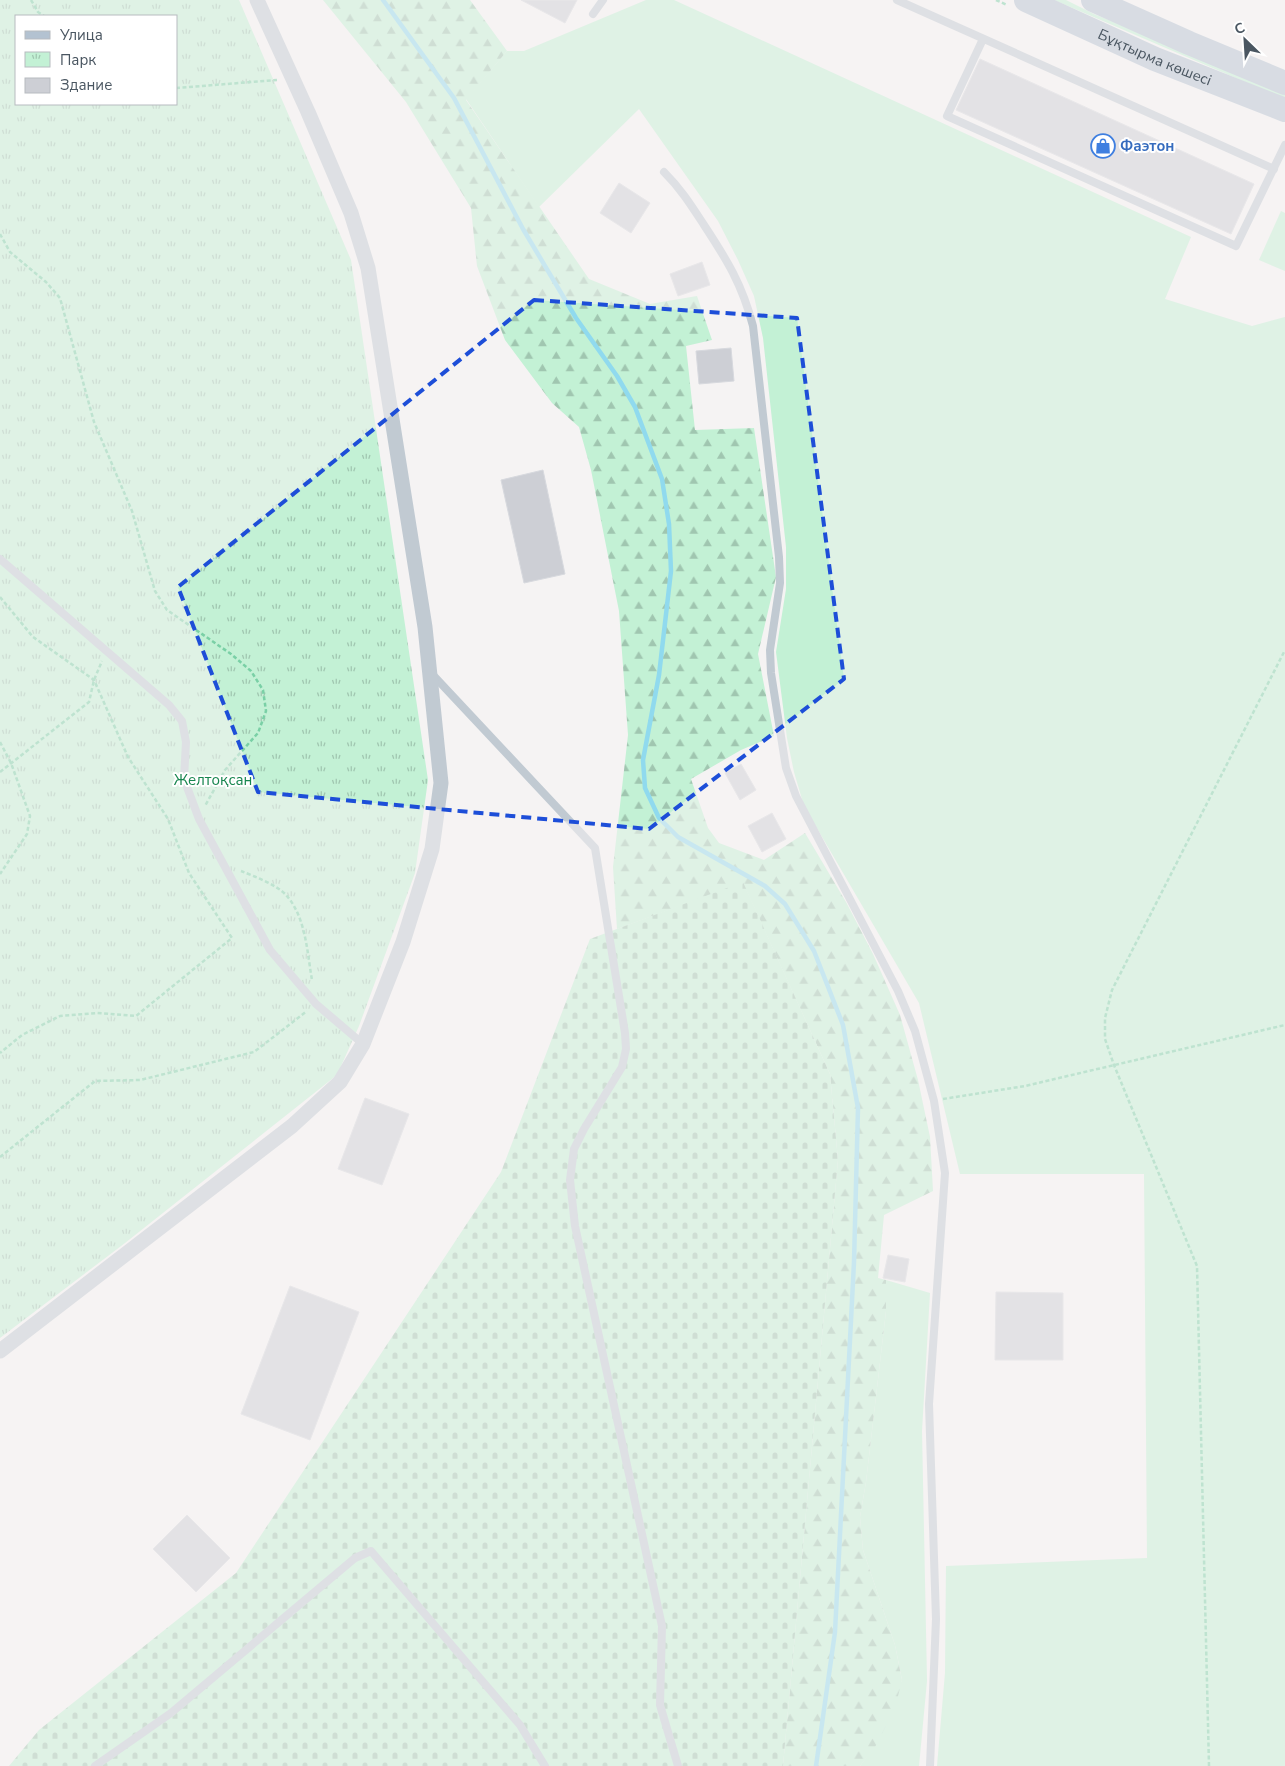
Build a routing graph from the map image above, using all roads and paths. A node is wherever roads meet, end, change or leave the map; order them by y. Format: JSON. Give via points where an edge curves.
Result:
{"nodes":[{"id":1,"x":31,"y":0,"type":"edge"},
{"id":2,"x":257,"y":0,"type":"edge"},
{"id":3,"x":603,"y":0,"type":"edge"},
{"id":4,"x":897,"y":0,"type":"edge"},
{"id":5,"x":1026,"y":0,"type":"edge"},
{"id":6,"x":1093,"y":0,"type":"edge"},
{"id":7,"x":593,"y":14,"type":"dead end"},
{"id":8,"x":42,"y":15,"type":"edge"},
{"id":9,"x":983,"y":39,"type":"junction"},
{"id":10,"x":293,"y":79,"type":"junction"},
{"id":11,"x":1285,"y":82,"type":"edge"},
{"id":12,"x":178,"y":88,"type":"edge"},
{"id":13,"x":1285,"y":110,"type":"edge"},
{"id":14,"x":1285,"y":145,"type":"edge"},
{"id":15,"x":1274,"y":169,"type":"junction"},
{"id":16,"x":664,"y":172,"type":"dead end"},
{"id":17,"x":0,"y":234,"type":"edge"},
{"id":18,"x":0,"y":559,"type":"edge"},
{"id":19,"x":0,"y":596,"type":"edge"},
{"id":20,"x":1285,"y":650,"type":"edge"},
{"id":21,"x":106,"y":652,"type":"junction"},
{"id":22,"x":429,"y":671,"type":"junction"},
{"id":23,"x":94,"y":680,"type":"junction"},
{"id":24,"x":0,"y":742,"type":"edge"},
{"id":25,"x":11,"y":763,"type":"junction"},
{"id":26,"x":0,"y":772,"type":"edge"},
{"id":27,"x":199,"y":819,"type":"junction"},
{"id":28,"x":223,"y":864,"type":"junction"},
{"id":29,"x":0,"y":874,"type":"edge"},
{"id":30,"x":316,"y":1004,"type":"junction"},
{"id":31,"x":1285,"y":1025,"type":"edge"},
{"id":32,"x":363,"y":1044,"type":"junction"},
{"id":33,"x":0,"y":1052,"type":"edge"},
{"id":34,"x":1114,"y":1065,"type":"junction"},
{"id":35,"x":934,"y":1101,"type":"junction"},
{"id":36,"x":0,"y":1157,"type":"edge"},
{"id":37,"x":0,"y":1351,"type":"edge"},
{"id":38,"x":95,"y":1766,"type":"edge"},
{"id":39,"x":545,"y":1766,"type":"edge"},
{"id":40,"x":678,"y":1766,"type":"edge"},
{"id":41,"x":930,"y":1766,"type":"edge"},
{"id":42,"x":1209,"y":1766,"type":"edge"}],
"edges":[{"from":1,"to":8,"type":"path"},
{"from":2,"to":10,"type":"street"},
{"from":3,"to":7,"type":"lane"},
{"from":4,"to":9,"type":"lane"},
{"from":5,"to":13,"type":"main road","name":"Бұқтырма көшесі","via":[[1147,55]]},
{"from":6,"to":11,"type":"main road","name":"Бұқтырма көшесі"},
{"from":9,"to":15,"type":"lane"},
{"from":9,"to":15,"type":"lane","via":[[947,116],[1236,246]]},
{"from":10,"to":12,"type":"path"},
{"from":10,"to":22,"type":"street","via":[[351,213],[368,268],[426,627]]},
{"from":14,"to":15,"type":"lane"},
{"from":16,"to":35,"type":"lane","via":[[680,188],[731,265],[753,326],[779,556],[780,583],[770,650],[786,768],[796,796],[898,990],[915,1031]]},
{"from":17,"to":27,"type":"path","via":[[10,252],[60,298],[94,422],[132,512],[155,591],[167,610],[251,671],[263,690],[266,711],[258,733],[225,770]]},
{"from":18,"to":21,"type":"lane"},
{"from":19,"to":23,"type":"path","via":[[33,637]]},
{"from":20,"to":34,"type":"path","via":[[1112,990],[1105,1018],[1105,1038]]},
{"from":21,"to":23,"type":"path"},
{"from":21,"to":27,"type":"lane","via":[[170,705],[182,721],[186,742],[184,779]]},
{"from":22,"to":32,"type":"street","via":[[441,783],[432,849],[403,942]]},
{"from":22,"to":40,"type":"lane","via":[[595,848],[626,1049],[622,1067],[574,1149],[570,1180],[575,1226],[662,1626],[660,1705]]},
{"from":23,"to":25,"type":"path","via":[[89,702]]},
{"from":23,"to":33,"type":"path","via":[[128,757],[168,819],[189,873],[232,938],[136,1016],[97,1013],[60,1016],[22,1035]]},
{"from":24,"to":25,"type":"path"},
{"from":25,"to":26,"type":"path"},
{"from":25,"to":29,"type":"path","via":[[30,816],[27,834]]},
{"from":27,"to":28,"type":"lane"},
{"from":28,"to":30,"type":"lane","via":[[270,950]]},
{"from":28,"to":30,"type":"path","via":[[285,894],[300,915]]},
{"from":30,"to":32,"type":"lane"},
{"from":30,"to":36,"type":"path","via":[[254,1052],[140,1080],[95,1081]]},
{"from":31,"to":34,"type":"path"},
{"from":32,"to":37,"type":"street","via":[[340,1082],[292,1126]]},
{"from":34,"to":35,"type":"path","via":[[1024,1086]]},
{"from":34,"to":42,"type":"path","via":[[1197,1266]]},
{"from":35,"to":41,"type":"lane","via":[[944,1173],[929,1404],[936,1618]]},
{"from":38,"to":39,"type":"lane","via":[[171,1713],[356,1558],[371,1551],[520,1725]]}]}
